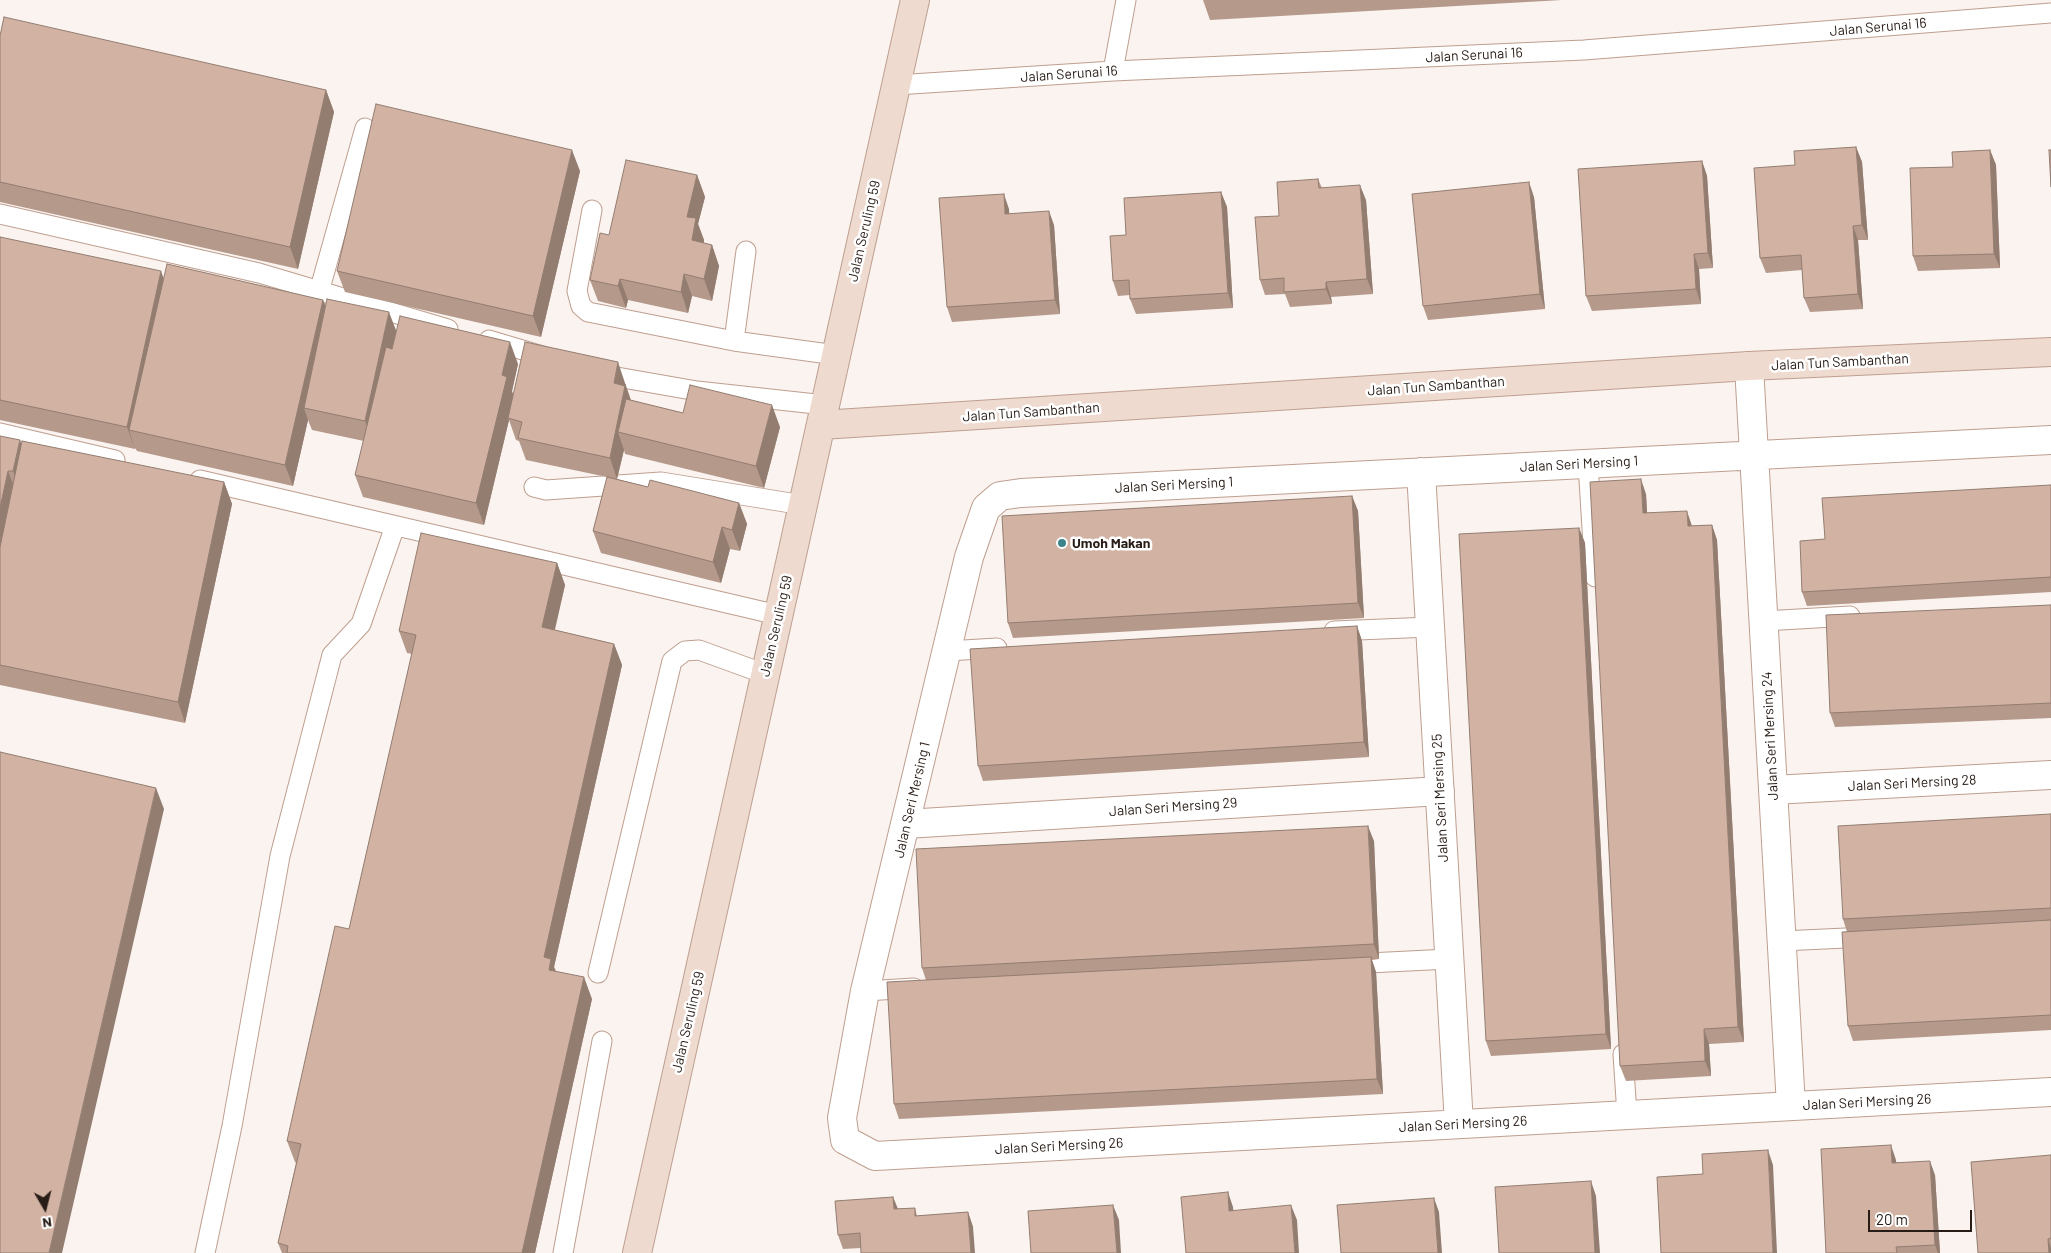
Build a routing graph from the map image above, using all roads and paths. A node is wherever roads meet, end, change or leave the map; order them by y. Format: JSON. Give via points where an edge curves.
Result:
{"nodes":[{"id":1,"x":915,"y":0,"type":"edge"},
{"id":2,"x":1126,"y":0,"type":"edge"},
{"id":3,"x":2051,"y":13,"type":"edge"},
{"id":4,"x":1113,"y":72,"type":"junction"},
{"id":5,"x":896,"y":85,"type":"junction"},
{"id":6,"x":365,"y":128,"type":"dead end"},
{"id":7,"x":592,"y":210,"type":"dead end"},
{"id":8,"x":0,"y":214,"type":"edge"},
{"id":9,"x":746,"y":251,"type":"dead end"},
{"id":10,"x":320,"y":292,"type":"junction"},
{"id":11,"x":734,"y":341,"type":"junction"},
{"id":12,"x":2051,"y":352,"type":"edge"},
{"id":13,"x":836,"y":355,"type":"junction"},
{"id":14,"x":559,"y":360,"type":"edge"},
{"id":15,"x":578,"y":366,"type":"edge"},
{"id":16,"x":1749,"y":366,"type":"junction"},
{"id":17,"x":823,"y":415,"type":"junction"},
{"id":18,"x":0,"y":433,"type":"edge"},
{"id":19,"x":2051,"y":440,"type":"edge"},
{"id":20,"x":1754,"y":443,"type":"junction"},
{"id":21,"x":1588,"y":464,"type":"junction"},
{"id":22,"x":135,"y":465,"type":"edge"},
{"id":23,"x":1421,"y":472,"type":"junction"},
{"id":24,"x":183,"y":476,"type":"edge"},
{"id":25,"x":534,"y":487,"type":"dead end"},
{"id":26,"x":803,"y":504,"type":"junction"},
{"id":27,"x":395,"y":526,"type":"junction"},
{"id":28,"x":1596,"y":591,"type":"edge"},
{"id":29,"x":778,"y":615,"type":"junction"},
{"id":30,"x":1863,"y":616,"type":"edge"},
{"id":31,"x":1764,"y":621,"type":"junction"},
{"id":32,"x":1430,"y":627,"type":"junction"},
{"id":33,"x":1312,"y":633,"type":"edge"},
{"id":34,"x":1016,"y":647,"type":"edge"},
{"id":35,"x":947,"y":651,"type":"junction"},
{"id":36,"x":765,"y":674,"type":"junction"},
{"id":37,"x":2051,"y":775,"type":"edge"},
{"id":38,"x":1773,"y":790,"type":"junction"},
{"id":39,"x":1440,"y":791,"type":"junction"},
{"id":40,"x":906,"y":824,"type":"junction"},
{"id":41,"x":1881,"y":936,"type":"edge"},
{"id":42,"x":1782,"y":941,"type":"junction"},
{"id":43,"x":1449,"y":959,"type":"junction"},
{"id":44,"x":1330,"y":965,"type":"edge"},
{"id":45,"x":598,"y":973,"type":"dead end"},
{"id":46,"x":935,"y":987,"type":"edge"},
{"id":47,"x":865,"y":991,"type":"junction"},
{"id":48,"x":1622,"y":1036,"type":"edge"},
{"id":49,"x":602,"y":1041,"type":"dead end"},
{"id":50,"x":2051,"y":1092,"type":"edge"},
{"id":51,"x":1791,"y":1106,"type":"junction"},
{"id":52,"x":1627,"y":1115,"type":"junction"},
{"id":53,"x":1459,"y":1124,"type":"junction"},
{"id":54,"x":875,"y":1156,"type":"joint"},
{"id":55,"x":205,"y":1253,"type":"edge"},
{"id":56,"x":562,"y":1253,"type":"edge"},
{"id":57,"x":637,"y":1253,"type":"edge"}],
"edges":[{"from":1,"to":5,"type":"main road","name":"Jalan Seruling 59"},
{"from":2,"to":4,"type":"lane"},
{"from":3,"to":4,"type":"lane","name":"Jalan Serunai 16","via":[[1584,50]]},
{"from":4,"to":5,"type":"lane","name":"Jalan Serunai 16"},
{"from":5,"to":13,"type":"main road","name":"Jalan Seruling 59"},
{"from":6,"to":10,"type":"lane"},
{"from":7,"to":11,"type":"lane","via":[[577,291],[581,306],[588,312]]},
{"from":8,"to":10,"type":"lane","via":[[259,273]]},
{"from":9,"to":11,"type":"lane"},
{"from":10,"to":14,"type":"lane"},
{"from":11,"to":13,"type":"lane"},
{"from":12,"to":16,"type":"main road","name":"Jalan Tun Sambanthan"},
{"from":13,"to":17,"type":"main road","name":"Jalan Seruling 59"},
{"from":15,"to":17,"type":"lane","via":[[617,377]]},
{"from":16,"to":17,"type":"main road","name":"Jalan Tun Sambanthan"},
{"from":16,"to":20,"type":"street","name":"Jalan Seri Mersing 24"},
{"from":17,"to":26,"type":"main road","name":"Jalan Seruling 59"},
{"from":18,"to":22,"type":"lane"},
{"from":19,"to":20,"type":"street","name":"Jalan Seri Mersing 1"},
{"from":20,"to":21,"type":"street","name":"Jalan Seri Mersing 1"},
{"from":20,"to":31,"type":"street","name":"Jalan Seri Mersing 24"},
{"from":21,"to":23,"type":"street","name":"Jalan Seri Mersing 1"},
{"from":21,"to":28,"type":"lane"},
{"from":23,"to":32,"type":"street","name":"Jalan Seri Mersing 25"},
{"from":23,"to":35,"type":"street","name":"Jalan Seri Mersing 1","via":[[1000,496],[986,508],[969,557]]},
{"from":24,"to":27,"type":"lane"},
{"from":25,"to":26,"type":"lane","via":[[546,490],[661,482]]},
{"from":26,"to":29,"type":"main road","name":"Jalan Seruling 59"},
{"from":27,"to":29,"type":"lane"},
{"from":27,"to":55,"type":"lane","via":[[361,624],[332,655],[280,856],[232,1126]]},
{"from":29,"to":36,"type":"main road","name":"Jalan Seruling 59"},
{"from":30,"to":31,"type":"lane"},
{"from":31,"to":38,"type":"street","name":"Jalan Seri Mersing 24"},
{"from":32,"to":33,"type":"lane"},
{"from":32,"to":39,"type":"street","name":"Jalan Seri Mersing 25"},
{"from":34,"to":35,"type":"lane"},
{"from":35,"to":40,"type":"street","name":"Jalan Seri Mersing 1"},
{"from":36,"to":45,"type":"lane","via":[[699,650],[685,651],[672,661]]},
{"from":36,"to":57,"type":"main road","name":"Jalan Seruling 59"},
{"from":37,"to":38,"type":"street","name":"Jalan Seri Mersing 28"},
{"from":38,"to":42,"type":"street","name":"Jalan Seri Mersing 24"},
{"from":39,"to":40,"type":"street","name":"Jalan Seri Mersing 29"},
{"from":39,"to":43,"type":"street","name":"Jalan Seri Mersing 25"},
{"from":40,"to":47,"type":"street","name":"Jalan Seri Mersing 1"},
{"from":41,"to":42,"type":"lane"},
{"from":42,"to":51,"type":"street","name":"Jalan Seri Mersing 24"},
{"from":43,"to":44,"type":"lane"},
{"from":43,"to":53,"type":"street","name":"Jalan Seri Mersing 25"},
{"from":46,"to":47,"type":"lane"},
{"from":47,"to":54,"type":"street","name":"Jalan Seri Mersing 1","via":[[842,1118],[845,1140]]},
{"from":48,"to":52,"type":"lane"},
{"from":49,"to":56,"type":"lane"},
{"from":50,"to":51,"type":"street","name":"Jalan Seri Mersing 26"},
{"from":51,"to":52,"type":"street","name":"Jalan Seri Mersing 26"},
{"from":52,"to":53,"type":"street","name":"Jalan Seri Mersing 26"},
{"from":53,"to":54,"type":"street","name":"Jalan Seri Mersing 26"}]}
